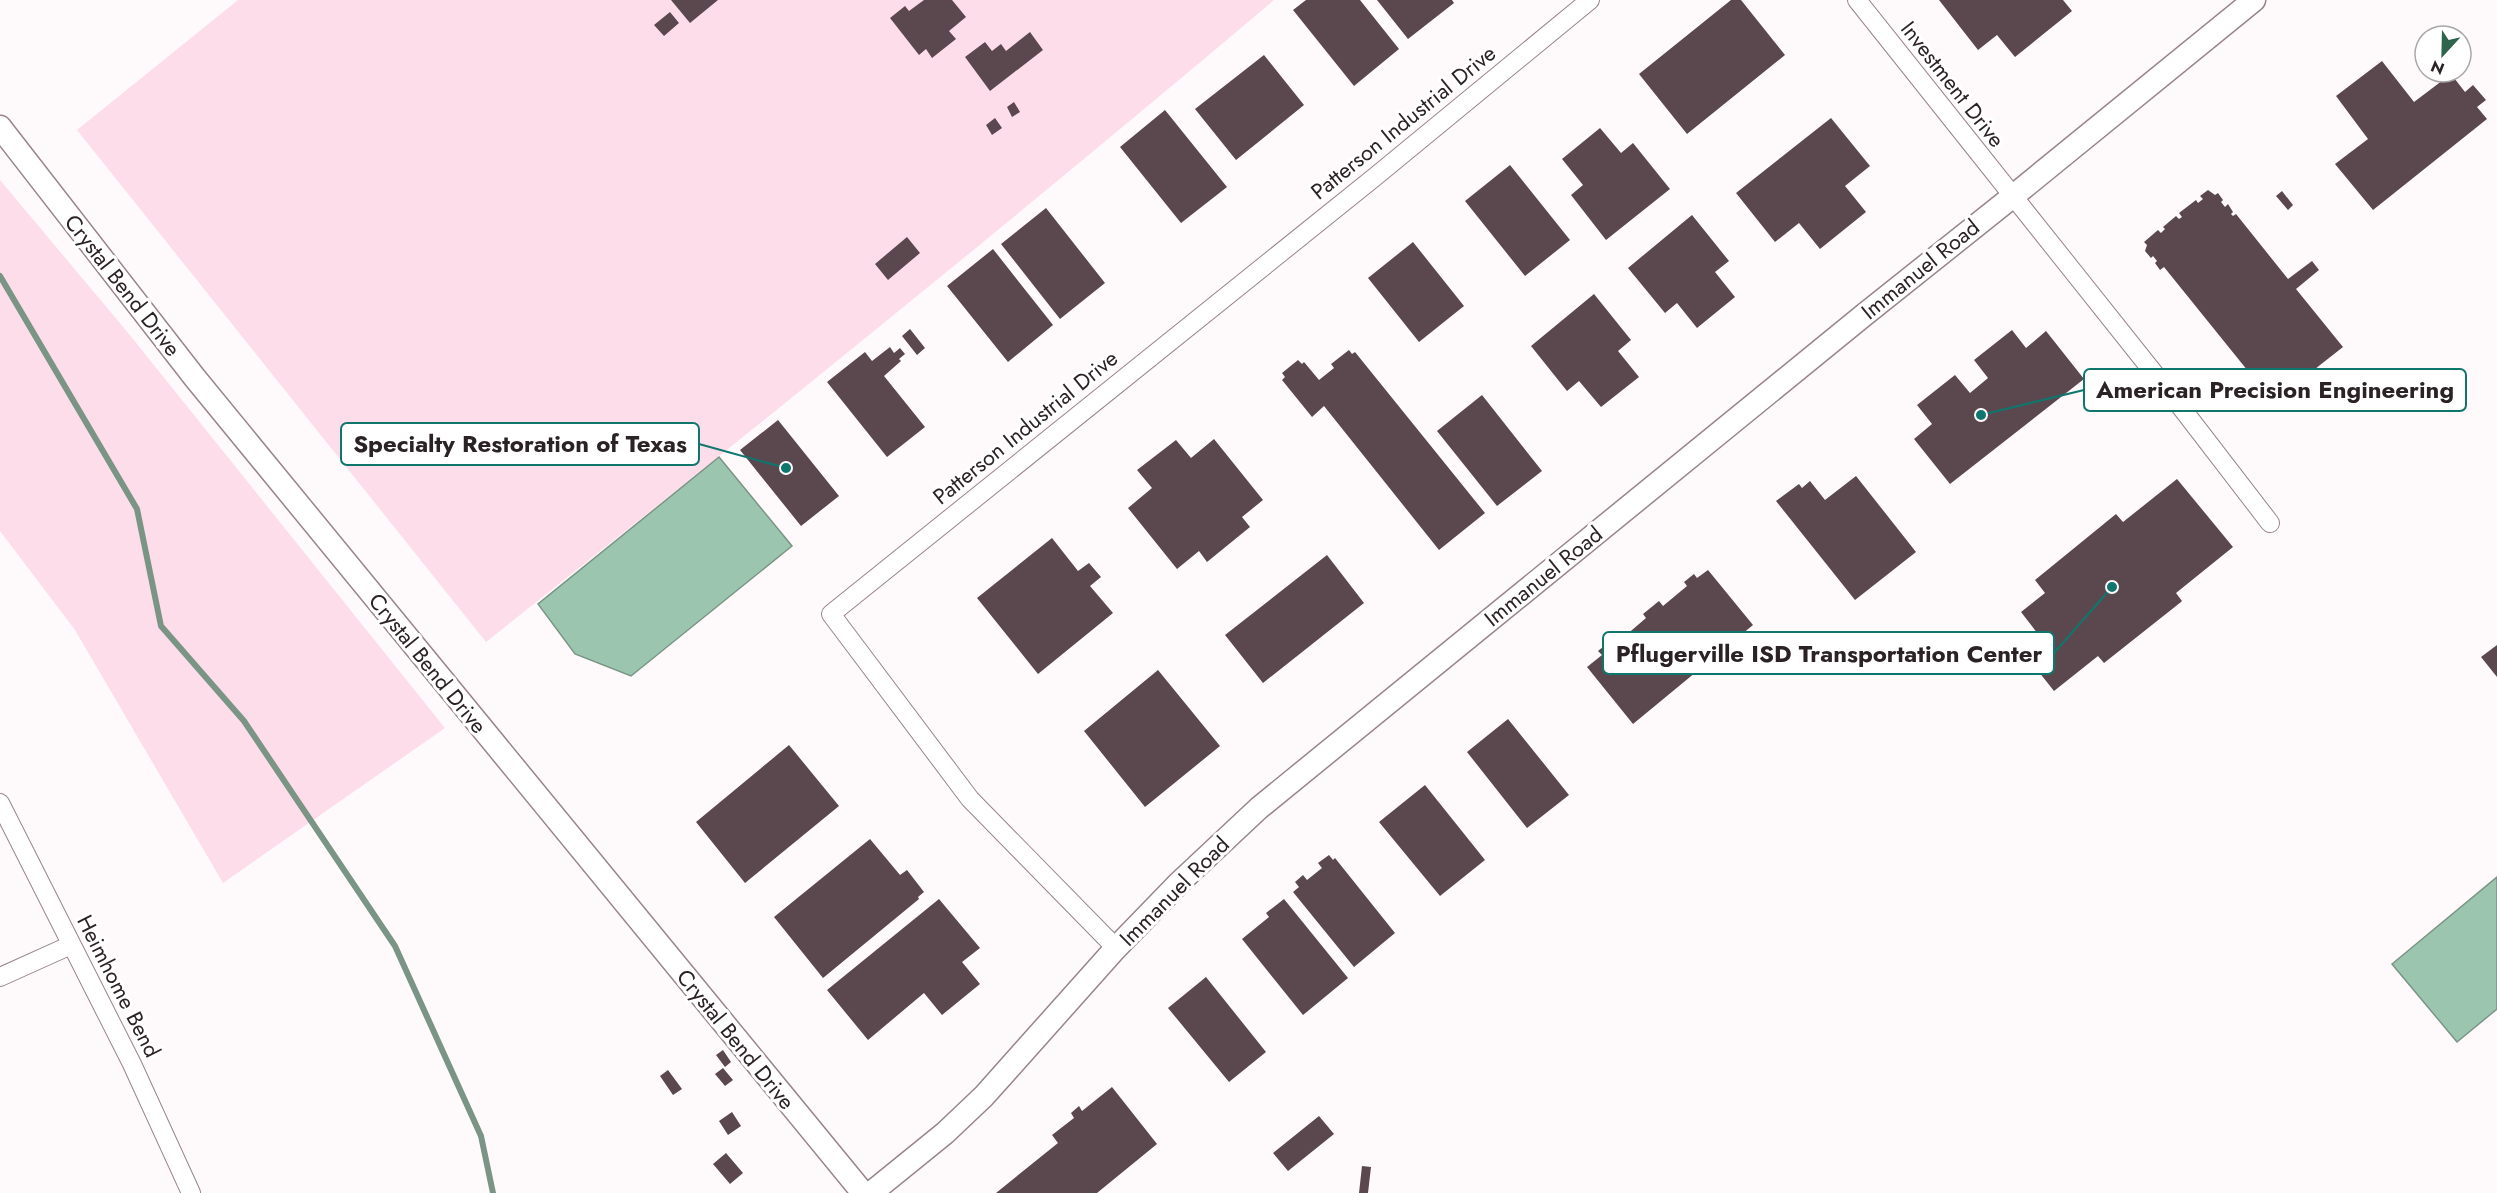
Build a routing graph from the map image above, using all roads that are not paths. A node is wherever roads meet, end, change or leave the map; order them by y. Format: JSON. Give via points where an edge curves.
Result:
{"nodes":[{"id":1,"x":1590,"y":0,"type":"edge"},
{"id":2,"x":1857,"y":0,"type":"edge"},
{"id":3,"x":2254,"y":0,"type":"edge"},
{"id":4,"x":0,"y":127,"type":"edge"},
{"id":5,"x":2012,"y":197,"type":"junction"},
{"id":6,"x":2270,"y":524,"type":"dead end"},
{"id":7,"x":0,"y":802,"type":"edge"},
{"id":8,"x":72,"y":945,"type":"junction"},
{"id":9,"x":1116,"y":948,"type":"junction"},
{"id":10,"x":0,"y":977,"type":"edge"},
{"id":11,"x":191,"y":1193,"type":"edge"},
{"id":12,"x":863,"y":1193,"type":"edge"},
{"id":13,"x":871,"y":1193,"type":"edge"}],
"edges":[{"from":1,"to":9,"type":"street","name":"Patterson Industrial Drive","via":[[831,614],[970,800]]},
{"from":2,"to":5,"type":"street","name":"Investment Drive"},
{"from":3,"to":5,"type":"street","name":"Immanuel Road"},
{"from":4,"to":12,"type":"street","name":"Crystal Bend Drive","via":[[202,387]]},
{"from":5,"to":6,"type":"street","name":"Investment Drive"},
{"from":5,"to":9,"type":"street","name":"Immanuel Road","via":[[1259,808]]},
{"from":7,"to":8,"type":"street","name":"Heimhome Bend"},
{"from":8,"to":10,"type":"street"},
{"from":8,"to":11,"type":"street","name":"Heimhome Bend"},
{"from":9,"to":13,"type":"street","name":"Immanuel Road","via":[[984,1096]]}]}
